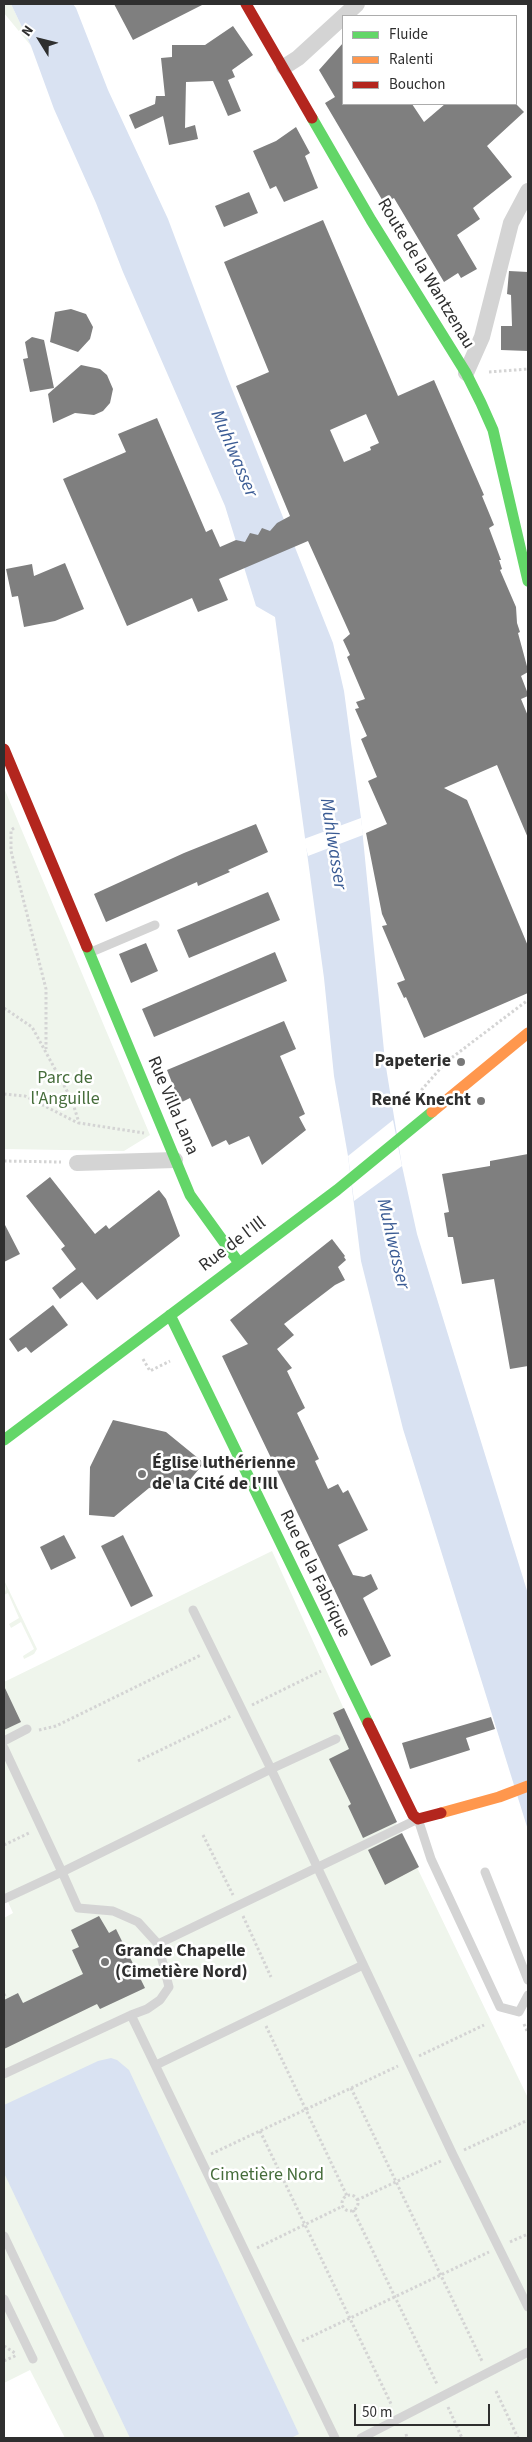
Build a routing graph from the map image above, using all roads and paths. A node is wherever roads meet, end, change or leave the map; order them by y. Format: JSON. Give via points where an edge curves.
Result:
{"nodes":[{"id":1,"x":246,"y":4,"type":"edge"},
{"id":2,"x":356,"y":4,"type":"edge"},
{"id":3,"x":344,"y":15,"type":"edge"},
{"id":4,"x":342,"y":17,"type":"edge"},
{"id":5,"x":284,"y":67,"type":"junction"},
{"id":6,"x":528,"y":191,"type":"edge"},
{"id":7,"x":528,"y":369,"type":"edge"},
{"id":8,"x":466,"y":373,"type":"junction"},
{"id":9,"x":528,"y":581,"type":"edge"},
{"id":10,"x":4,"y":749,"type":"edge"},
{"id":11,"x":31,"y":816,"type":"junction"},
{"id":12,"x":155,"y":924,"type":"dead end"},
{"id":13,"x":89,"y":954,"type":"junction"},
{"id":14,"x":528,"y":1000,"type":"edge"},
{"id":15,"x":4,"y":1008,"type":"edge"},
{"id":16,"x":528,"y":1033,"type":"edge"},
{"id":17,"x":46,"y":1049,"type":"junction"},
{"id":18,"x":528,"y":1049,"type":"edge"},
{"id":19,"x":480,"y":1073,"type":"junction"},
{"id":20,"x":4,"y":1094,"type":"edge"},
{"id":21,"x":417,"y":1096,"type":"dead end"},
{"id":22,"x":79,"y":1123,"type":"junction"},
{"id":23,"x":165,"y":1134,"type":"junction"},
{"id":24,"x":175,"y":1160,"type":"junction"},
{"id":25,"x":4,"y":1161,"type":"edge"},
{"id":26,"x":77,"y":1163,"type":"joint"},
{"id":27,"x":239,"y":1263,"type":"junction"},
{"id":28,"x":170,"y":1315,"type":"junction"},
{"id":29,"x":4,"y":1440,"type":"edge"},
{"id":30,"x":193,"y":1610,"type":"dead end"},
{"id":31,"x":213,"y":1650,"type":"junction"},
{"id":32,"x":321,"y":1671,"type":"dead end"},
{"id":33,"x":242,"y":1710,"type":"junction"},
{"id":34,"x":27,"y":1728,"type":"joint"},
{"id":35,"x":336,"y":1739,"type":"dead end"},
{"id":36,"x":4,"y":1740,"type":"edge"},
{"id":37,"x":4,"y":1748,"type":"edge"},
{"id":38,"x":138,"y":1761,"type":"dead end"},
{"id":39,"x":271,"y":1769,"type":"junction"},
{"id":40,"x":528,"y":1786,"type":"edge"},
{"id":41,"x":418,"y":1819,"type":"junction"},
{"id":42,"x":41,"y":1827,"type":"junction"},
{"id":43,"x":4,"y":1845,"type":"edge"},
{"id":44,"x":317,"y":1868,"type":"junction"},
{"id":45,"x":62,"y":1872,"type":"junction"},
{"id":46,"x":485,"y":1872,"type":"dead end"},
{"id":47,"x":4,"y":1899,"type":"edge"},
{"id":48,"x":158,"y":1944,"type":"junction"},
{"id":49,"x":363,"y":1965,"type":"junction"},
{"id":50,"x":528,"y":1980,"type":"edge"},
{"id":51,"x":4,"y":1994,"type":"edge"},
{"id":52,"x":528,"y":1995,"type":"edge"},
{"id":53,"x":6,"y":1998,"type":"dead end"},
{"id":54,"x":131,"y":2015,"type":"junction"},
{"id":55,"x":260,"y":2015,"type":"junction"},
{"id":56,"x":484,"y":2025,"type":"dead end"},
{"id":57,"x":408,"y":2061,"type":"junction"},
{"id":58,"x":156,"y":2065,"type":"junction"},
{"id":59,"x":4,"y":2074,"type":"edge"},
{"id":60,"x":351,"y":2088,"type":"junction"},
{"id":61,"x":306,"y":2110,"type":"junction"},
{"id":62,"x":528,"y":2120,"type":"edge"},
{"id":63,"x":260,"y":2131,"type":"junction"},
{"id":64,"x":453,"y":2155,"type":"junction"},
{"id":65,"x":200,"y":2159,"type":"junction"},
{"id":66,"x":395,"y":2182,"type":"junction"},
{"id":67,"x":346,"y":2196,"type":"junction"},
{"id":68,"x":357,"y":2200,"type":"junction"},
{"id":69,"x":343,"y":2206,"type":"junction"},
{"id":70,"x":353,"y":2210,"type":"junction"},
{"id":71,"x":306,"y":2224,"type":"junction"},
{"id":72,"x":528,"y":2234,"type":"edge"},
{"id":73,"x":4,"y":2236,"type":"edge"},
{"id":74,"x":498,"y":2248,"type":"junction"},
{"id":75,"x":246,"y":2254,"type":"junction"},
{"id":76,"x":440,"y":2275,"type":"junction"},
{"id":77,"x":395,"y":2297,"type":"junction"},
{"id":78,"x":4,"y":2299,"type":"edge"},
{"id":79,"x":528,"y":2307,"type":"edge"},
{"id":80,"x":350,"y":2318,"type":"junction"},
{"id":81,"x":4,"y":2346,"type":"edge"},
{"id":82,"x":291,"y":2347,"type":"junction"},
{"id":83,"x":528,"y":2352,"type":"edge"},
{"id":84,"x":18,"y":2354,"type":"dead end"},
{"id":85,"x":34,"y":2359,"type":"dead end"},
{"id":86,"x":487,"y":2373,"type":"junction"},
{"id":87,"x":437,"y":2384,"type":"dead end"},
{"id":88,"x":496,"y":2391,"type":"dead end"},
{"id":89,"x":442,"y":2396,"type":"junction"},
{"id":90,"x":392,"y":2406,"type":"dead end"},
{"id":91,"x":100,"y":2438,"type":"edge"},
{"id":92,"x":335,"y":2438,"type":"edge"},
{"id":93,"x":360,"y":2438,"type":"edge"},
{"id":94,"x":462,"y":2438,"type":"edge"},
{"id":95,"x":518,"y":2438,"type":"edge"}],
"edges":[{"from":1,"to":5,"type":"main road","name":"Route de la Wantzenau"},
{"from":2,"to":3,"type":"street"},
{"from":4,"to":5,"type":"street"},
{"from":5,"to":8,"type":"main road","name":"Route de la Wantzenau","via":[[372,220]]},
{"from":6,"to":8,"type":"street","via":[[510,223],[482,337]]},
{"from":7,"to":8,"type":"path"},
{"from":8,"to":9,"type":"main road","name":"Route de la Wantzenau","via":[[493,430]]},
{"from":10,"to":11,"type":"main road","name":"Rue Villa Lana"},
{"from":11,"to":13,"type":"main road","name":"Rue Villa Lana"},
{"from":11,"to":17,"type":"path","via":[[11,830],[11,851],[46,989]]},
{"from":12,"to":13,"type":"lane"},
{"from":13,"to":23,"type":"main road","name":"Rue Villa Lana"},
{"from":14,"to":21,"type":"path","via":[[446,1062]]},
{"from":15,"to":17,"type":"path","via":[[32,1027]]},
{"from":16,"to":19,"type":"main road","name":"Rue de l'Ill"},
{"from":17,"to":22,"type":"path","via":[[72,1100]]},
{"from":18,"to":19,"type":"main road","name":"Rue de l'Ill"},
{"from":19,"to":27,"type":"main road","name":"Rue de l'Ill","via":[[337,1190]]},
{"from":20,"to":22,"type":"path","via":[[25,1096]]},
{"from":22,"to":23,"type":"path"},
{"from":23,"to":24,"type":"main road","name":"Rue Villa Lana"},
{"from":24,"to":26,"type":"street"},
{"from":24,"to":27,"type":"main road","name":"Rue Villa Lana","via":[[190,1195]]},
{"from":25,"to":26,"type":"path"},
{"from":27,"to":28,"type":"main road","name":"Rue de l'Ill"},
{"from":28,"to":29,"type":"main road","name":"Rue de l'Ill"},
{"from":28,"to":41,"type":"main road","name":"Rue de la Fabrique","via":[[393,1778]]},
{"from":30,"to":31,"type":"lane"},
{"from":31,"to":33,"type":"lane"},
{"from":31,"to":34,"type":"path","via":[[56,1726],[38,1730]]},
{"from":32,"to":33,"type":"path"},
{"from":33,"to":38,"type":"path"},
{"from":33,"to":39,"type":"lane"},
{"from":34,"to":36,"type":"lane"},
{"from":35,"to":39,"type":"lane"},
{"from":37,"to":42,"type":"lane"},
{"from":39,"to":44,"type":"lane"},
{"from":39,"to":45,"type":"lane"},
{"from":40,"to":41,"type":"main road"},
{"from":41,"to":44,"type":"lane"},
{"from":41,"to":52,"type":"lane","via":[[431,1859],[500,2007],[519,2012]]},
{"from":42,"to":43,"type":"path"},
{"from":42,"to":45,"type":"lane"},
{"from":44,"to":48,"type":"lane"},
{"from":44,"to":49,"type":"lane"},
{"from":45,"to":47,"type":"lane"},
{"from":45,"to":48,"type":"lane","via":[[78,1908],[113,1911],[138,1922]]},
{"from":46,"to":50,"type":"lane"},
{"from":48,"to":54,"type":"lane","via":[[169,1987],[160,2000]]},
{"from":49,"to":55,"type":"lane"},
{"from":49,"to":57,"type":"lane"},
{"from":51,"to":53,"type":"path"},
{"from":54,"to":58,"type":"lane"},
{"from":54,"to":59,"type":"lane"},
{"from":55,"to":58,"type":"lane"},
{"from":55,"to":61,"type":"path"},
{"from":56,"to":57,"type":"path"},
{"from":57,"to":60,"type":"path"},
{"from":57,"to":64,"type":"lane"},
{"from":58,"to":65,"type":"lane"},
{"from":60,"to":61,"type":"path"},
{"from":60,"to":66,"type":"path"},
{"from":61,"to":63,"type":"path"},
{"from":61,"to":67,"type":"path"},
{"from":62,"to":64,"type":"path"},
{"from":63,"to":65,"type":"path"},
{"from":63,"to":71,"type":"path"},
{"from":64,"to":66,"type":"path"},
{"from":64,"to":74,"type":"lane"},
{"from":65,"to":75,"type":"lane"},
{"from":66,"to":68,"type":"path"},
{"from":66,"to":76,"type":"path"},
{"from":67,"to":68,"type":"path"},
{"from":67,"to":69,"type":"path","via":[[342,2200]]},
{"from":68,"to":70,"type":"path"},
{"from":69,"to":70,"type":"path"},
{"from":69,"to":71,"type":"path"},
{"from":70,"to":77,"type":"path"},
{"from":71,"to":75,"type":"path"},
{"from":71,"to":80,"type":"path"},
{"from":72,"to":74,"type":"path"},
{"from":73,"to":91,"type":"lane"},
{"from":74,"to":76,"type":"path"},
{"from":74,"to":79,"type":"lane"},
{"from":75,"to":82,"type":"lane"},
{"from":76,"to":77,"type":"path"},
{"from":76,"to":86,"type":"path"},
{"from":77,"to":80,"type":"path"},
{"from":77,"to":87,"type":"path"},
{"from":78,"to":85,"type":"lane"},
{"from":80,"to":82,"type":"path"},
{"from":80,"to":90,"type":"path"},
{"from":81,"to":84,"type":"path"},
{"from":82,"to":92,"type":"lane"},
{"from":83,"to":86,"type":"lane"},
{"from":86,"to":89,"type":"lane"},
{"from":88,"to":95,"type":"path"},
{"from":89,"to":93,"type":"lane"},
{"from":89,"to":94,"type":"path"}]}
